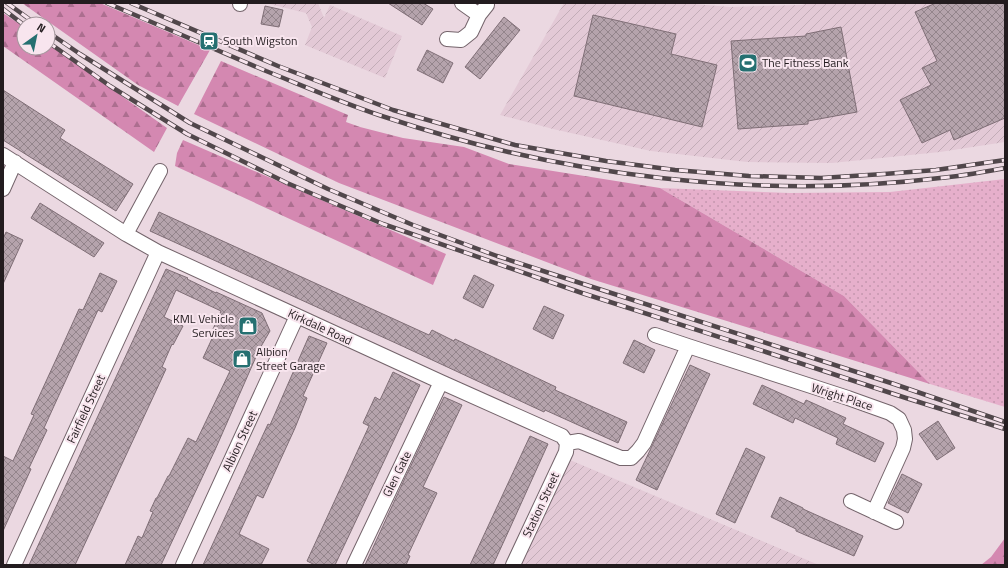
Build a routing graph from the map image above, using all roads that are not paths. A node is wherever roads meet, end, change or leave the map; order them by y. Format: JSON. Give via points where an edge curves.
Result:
{"nodes":[{"id":1,"x":462,"y":3,"type":"edge"},
{"id":2,"x":447,"y":39,"type":"dead end"},
{"id":3,"x":9,"y":158,"type":"edge"},
{"id":4,"x":160,"y":171,"type":"dead end"},
{"id":5,"x":3,"y":188,"type":"edge"},
{"id":6,"x":126,"y":234,"type":"junction"},
{"id":7,"x":158,"y":252,"type":"junction"},
{"id":8,"x":297,"y":316,"type":"junction"},
{"id":9,"x":655,"y":335,"type":"dead end"},
{"id":10,"x":688,"y":346,"type":"junction"},
{"id":11,"x":441,"y":382,"type":"junction"},
{"id":12,"x":567,"y":443,"type":"junction"},
{"id":13,"x":851,"y":501,"type":"dead end"},
{"id":14,"x":874,"y":512,"type":"junction"},
{"id":15,"x":896,"y":522,"type":"dead end"},
{"id":16,"x":14,"y":565,"type":"edge"},
{"id":17,"x":183,"y":565,"type":"edge"},
{"id":18,"x":354,"y":565,"type":"edge"},
{"id":19,"x":513,"y":565,"type":"edge"}],
"edges":[{"from":1,"to":2,"type":"street","via":[[483,10],[471,32],[461,40]]},
{"from":3,"to":5,"type":"street"},
{"from":3,"to":6,"type":"street","name":"Kirkdale Road"},
{"from":4,"to":6,"type":"street"},
{"from":6,"to":7,"type":"street","name":"Kirkdale Road"},
{"from":7,"to":8,"type":"street","name":"Kirkdale Road"},
{"from":7,"to":16,"type":"street","name":"Fairfield Street"},
{"from":8,"to":11,"type":"street","name":"Kirkdale Road"},
{"from":8,"to":17,"type":"street","name":"Albion Street"},
{"from":9,"to":10,"type":"street","name":"Wright Place"},
{"from":10,"to":12,"type":"street","via":[[638,452],[630,458],[620,458],[579,441]]},
{"from":10,"to":14,"type":"street","name":"Wright Place","via":[[848,398],[890,413],[899,419],[905,439]]},
{"from":11,"to":12,"type":"street","name":"Kirkdale Road","via":[[562,436]]},
{"from":11,"to":18,"type":"street","name":"Glen Gate"},
{"from":12,"to":19,"type":"street","name":"Station Street","via":[[566,452]]},
{"from":13,"to":14,"type":"street"},
{"from":14,"to":15,"type":"street"}]}
